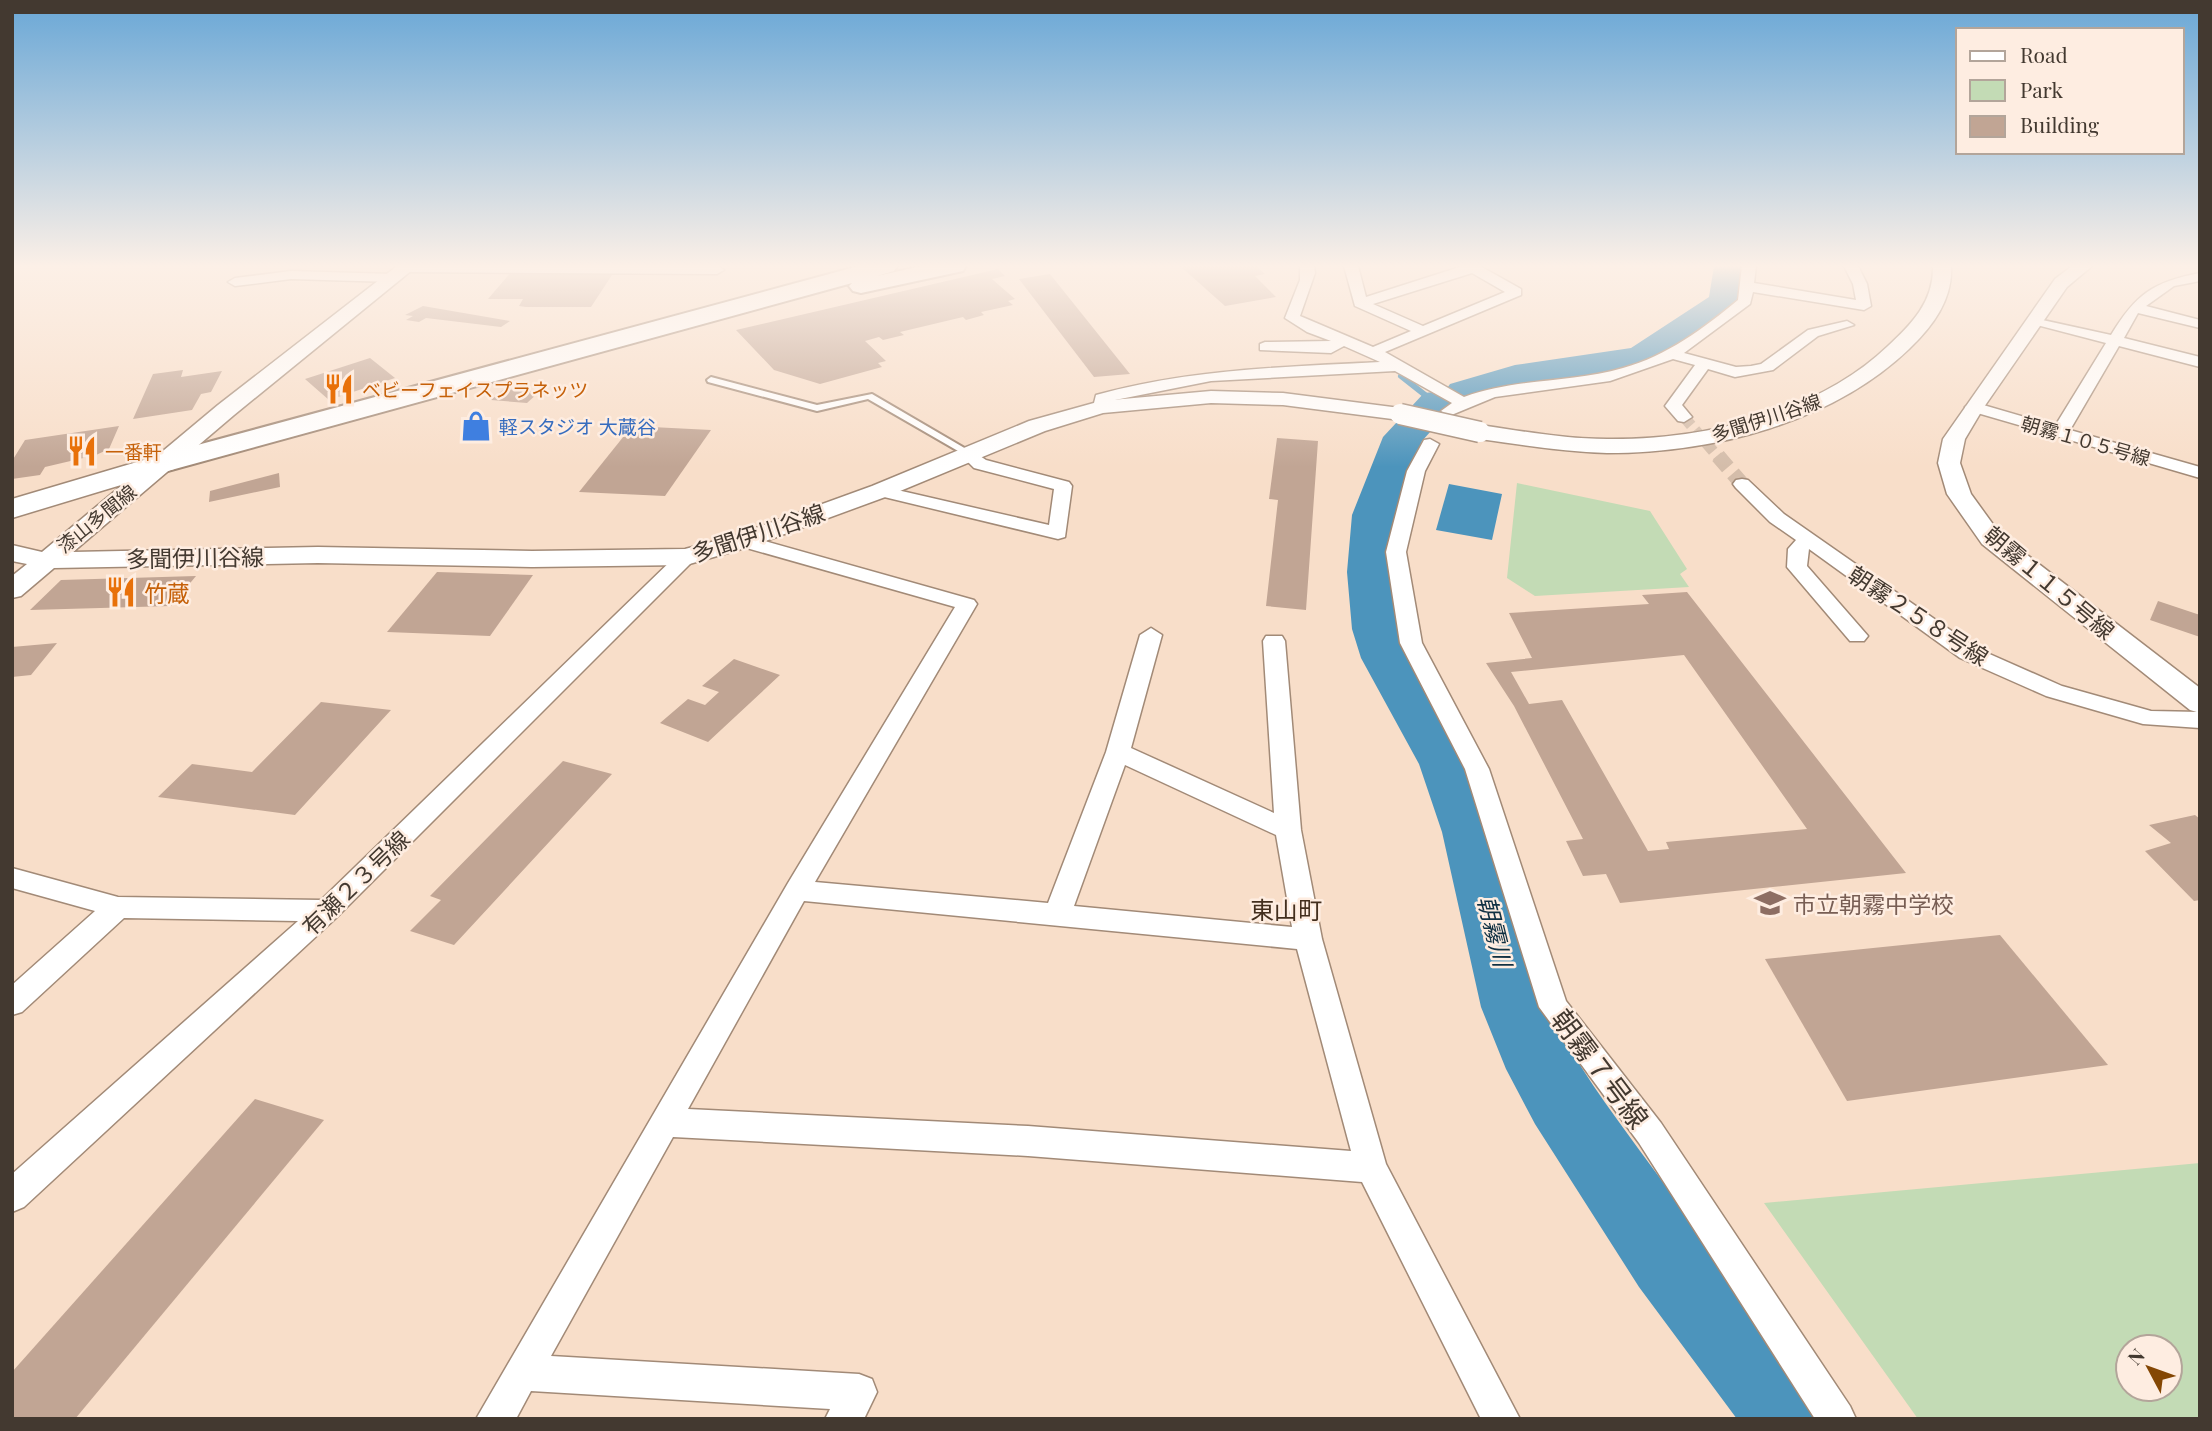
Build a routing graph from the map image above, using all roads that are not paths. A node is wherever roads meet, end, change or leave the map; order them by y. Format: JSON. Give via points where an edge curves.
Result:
{"nodes":[{"id":1,"x":325,"y":333,"type":"edge"},
{"id":2,"x":620,"y":333,"type":"edge"},
{"id":3,"x":1324,"y":333,"type":"edge"},
{"id":4,"x":1415,"y":333,"type":"edge"},
{"id":5,"x":1707,"y":333,"type":"edge"},
{"id":6,"x":1812,"y":333,"type":"edge"},
{"id":7,"x":1914,"y":333,"type":"edge"},
{"id":8,"x":2025,"y":333,"type":"edge"},
{"id":9,"x":2083,"y":333,"type":"edge"},
{"id":10,"x":2120,"y":333,"type":"edge"},
{"id":11,"x":1342,"y":341,"type":"junction"},
{"id":12,"x":2115,"y":341,"type":"junction"},
{"id":13,"x":1265,"y":347,"type":"dead end"},
{"id":14,"x":1373,"y":352,"type":"junction"},
{"id":15,"x":1672,"y":354,"type":"junction"},
{"id":16,"x":2200,"y":362,"type":"edge"},
{"id":17,"x":1703,"y":365,"type":"junction"},
{"id":18,"x":1397,"y":366,"type":"junction"},
{"id":19,"x":712,"y":380,"type":"dead end"},
{"id":20,"x":1101,"y":407,"type":"junction"},
{"id":21,"x":1973,"y":407,"type":"junction"},
{"id":22,"x":1684,"y":417,"type":"tunnel mouth"},
{"id":23,"x":2060,"y":432,"type":"junction"},
{"id":24,"x":1430,"y":444,"type":"dead end"},
{"id":25,"x":968,"y":453,"type":"junction"},
{"id":26,"x":164,"y":463,"type":"junction"},
{"id":27,"x":2200,"y":472,"type":"edge"},
{"id":28,"x":1742,"y":484,"type":"tunnel mouth"},
{"id":29,"x":880,"y":491,"type":"junction"},
{"id":30,"x":12,"y":509,"type":"edge"},
{"id":31,"x":1808,"y":540,"type":"junction"},
{"id":32,"x":743,"y":541,"type":"junction"},
{"id":33,"x":12,"y":553,"type":"edge"},
{"id":34,"x":686,"y":557,"type":"junction"},
{"id":35,"x":46,"y":560,"type":"junction"},
{"id":36,"x":12,"y":590,"type":"edge"},
{"id":37,"x":1151,"y":635,"type":"dead end"},
{"id":38,"x":1857,"y":636,"type":"dead end"},
{"id":39,"x":1274,"y":641,"type":"dead end"},
{"id":40,"x":2200,"y":704,"type":"edge"},
{"id":41,"x":2200,"y":720,"type":"edge"},
{"id":42,"x":1118,"y":752,"type":"junction"},
{"id":43,"x":1288,"y":830,"type":"junction"},
{"id":44,"x":12,"y":878,"type":"edge"},
{"id":45,"x":797,"y":890,"type":"junction"},
{"id":46,"x":118,"y":907,"type":"junction"},
{"id":47,"x":327,"y":911,"type":"junction"},
{"id":48,"x":1057,"y":915,"type":"junction"},
{"id":49,"x":1308,"y":939,"type":"junction"},
{"id":50,"x":12,"y":1003,"type":"edge"},
{"id":51,"x":665,"y":1122,"type":"junction"},
{"id":52,"x":1371,"y":1168,"type":"junction"},
{"id":53,"x":12,"y":1196,"type":"edge"},
{"id":54,"x":522,"y":1372,"type":"junction"},
{"id":55,"x":495,"y":1419,"type":"edge"},
{"id":56,"x":844,"y":1419,"type":"edge"},
{"id":57,"x":1501,"y":1419,"type":"edge"},
{"id":58,"x":1837,"y":1419,"type":"edge"}],
"edges":[{"from":1,"to":26,"type":"street","name":"漆山多聞線"},
{"from":2,"to":26,"type":"highway"},
{"from":3,"to":11,"type":"street"},
{"from":4,"to":14,"type":"street"},
{"from":5,"to":15,"type":"street"},
{"from":6,"to":17,"type":"street","via":[[1767,367],[1735,372]]},
{"from":7,"to":20,"type":"street","name":"多聞伊川谷線","bridge":true,"via":[[1892,358],[1841,392],[1758,424],[1697,439],[1608,446],[1480,432],[1400,414],[1283,399],[1211,397]]},
{"from":8,"to":21,"type":"street","name":"朝霧１１５号線"},
{"from":9,"to":12,"type":"street"},
{"from":10,"to":12,"type":"street"},
{"from":11,"to":13,"type":"street","via":[[1332,348]]},
{"from":11,"to":14,"type":"street"},
{"from":12,"to":16,"type":"street"},
{"from":12,"to":23,"type":"street"},
{"from":14,"to":18,"type":"street"},
{"from":15,"to":17,"type":"street"},
{"from":15,"to":18,"type":"street","via":[[1611,376],[1519,384],[1456,407]]},
{"from":17,"to":22,"type":"street","via":[[1673,406]]},
{"from":18,"to":20,"type":"street","via":[[1208,377],[1118,393],[1102,398]]},
{"from":19,"to":25,"type":"lane","via":[[817,408],[869,396]]},
{"from":20,"to":25,"type":"street","name":"多聞伊川谷線"},
{"from":21,"to":23,"type":"street","name":"朝霧１０５号線"},
{"from":21,"to":40,"type":"street","name":"朝霧１１５号線","via":[[1954,439],[1949,463],[1959,494],[1991,539]]},
{"from":23,"to":27,"type":"street","name":"朝霧１０５号線"},
{"from":24,"to":58,"type":"street","name":"朝霧７号線","via":[[1416,471],[1396,552],[1411,643],[1477,769],[1553,1007],[1650,1133]]},
{"from":25,"to":29,"type":"street","name":"多聞伊川谷線"},
{"from":25,"to":29,"type":"street","via":[[980,464],[1063,486],[1058,533]]},
{"from":26,"to":30,"type":"main road"},
{"from":26,"to":35,"type":"street","name":"漆山多聞線"},
{"from":28,"to":31,"type":"street","name":"朝霧２５８号線"},
{"from":29,"to":32,"type":"street","name":"多聞伊川谷線"},
{"from":31,"to":38,"type":"street","via":[[1798,549],[1797,567]]},
{"from":31,"to":41,"type":"street","name":"朝霧２５８号線","via":[[1968,653],[2066,695],[2151,719]]},
{"from":32,"to":34,"type":"street","name":"多聞伊川谷線"},
{"from":32,"to":45,"type":"street","via":[[967,604]]},
{"from":33,"to":35,"type":"street","name":"多聞伊川谷線"},
{"from":34,"to":35,"type":"street","name":"多聞伊川谷線","via":[[318,555]]},
{"from":34,"to":47,"type":"street","name":"有瀬２３号線"},
{"from":35,"to":36,"type":"street","name":"漆山多聞線"},
{"from":37,"to":42,"type":"street"},
{"from":39,"to":43,"type":"street"},
{"from":42,"to":43,"type":"street"},
{"from":42,"to":48,"type":"street"},
{"from":43,"to":49,"type":"street"},
{"from":44,"to":46,"type":"street"},
{"from":45,"to":48,"type":"street"},
{"from":45,"to":51,"type":"street"},
{"from":46,"to":47,"type":"street"},
{"from":46,"to":50,"type":"street"},
{"from":47,"to":53,"type":"street","name":"有瀬２３号線"},
{"from":48,"to":49,"type":"street"},
{"from":49,"to":52,"type":"street"},
{"from":51,"to":52,"type":"street","via":[[1028,1141]]},
{"from":51,"to":54,"type":"street"},
{"from":52,"to":57,"type":"street"},
{"from":54,"to":55,"type":"street"},
{"from":54,"to":56,"type":"street","via":[[859,1392]]}]}
